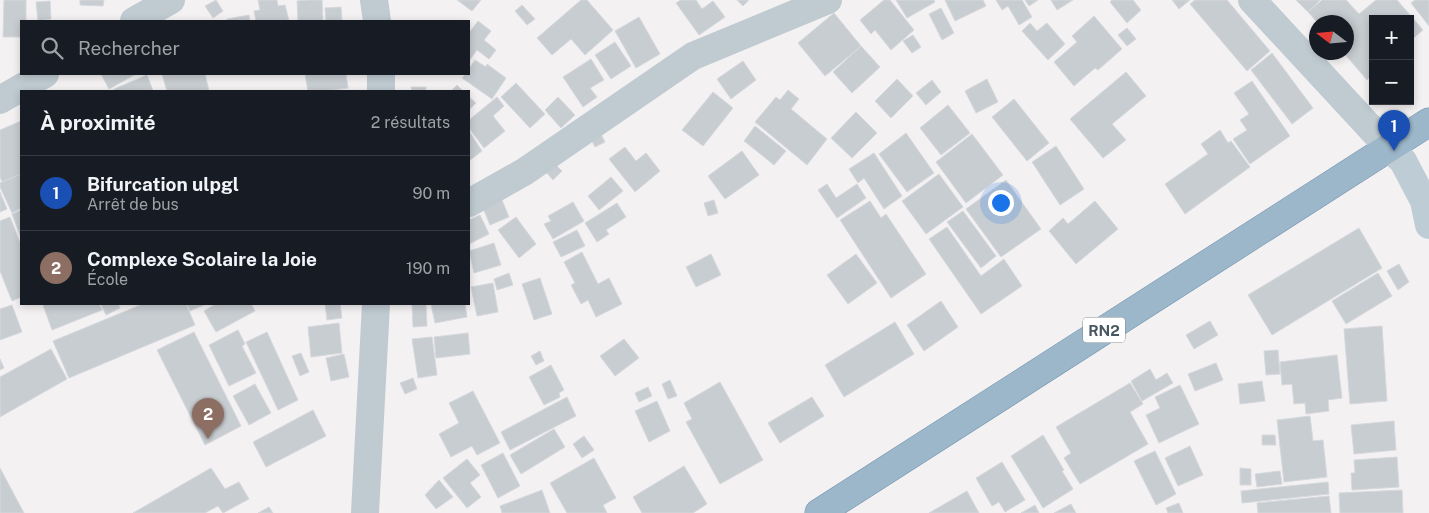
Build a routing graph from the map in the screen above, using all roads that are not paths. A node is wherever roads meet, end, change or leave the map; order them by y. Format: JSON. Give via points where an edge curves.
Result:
{"nodes":[{"id":1,"x":171,"y":0,"type":"edge"},
{"id":2,"x":374,"y":0,"type":"edge"},
{"id":3,"x":828,"y":0,"type":"edge"},
{"id":4,"x":1252,"y":0,"type":"edge"},
{"id":5,"x":136,"y":20,"type":"edge"},
{"id":6,"x":377,"y":20,"type":"edge"},
{"id":7,"x":43,"y":75,"type":"edge"},
{"id":8,"x":381,"y":75,"type":"edge"},
{"id":9,"x":381,"y":90,"type":"edge"},
{"id":10,"x":0,"y":100,"type":"edge"},
{"id":11,"x":1429,"y":122,"type":"edge"},
{"id":12,"x":1389,"y":148,"type":"junction"},
{"id":13,"x":470,"y":202,"type":"edge"},
{"id":14,"x":1429,"y":225,"type":"edge"},
{"id":15,"x":376,"y":305,"type":"edge"},
{"id":16,"x":365,"y":513,"type":"edge"},
{"id":17,"x":819,"y":513,"type":"edge"}],
"edges":[{"from":1,"to":5,"type":"street"},
{"from":2,"to":6,"type":"street"},
{"from":3,"to":13,"type":"street","via":[[693,56],[524,172]]},
{"from":4,"to":12,"type":"street"},
{"from":7,"to":10,"type":"street"},
{"from":8,"to":9,"type":"street"},
{"from":11,"to":12,"type":"highway","number":"RN2"},
{"from":12,"to":14,"type":"main road","via":[[1403,161],[1424,201]]},
{"from":12,"to":17,"type":"highway","number":"RN2"},
{"from":15,"to":16,"type":"street"}]}
